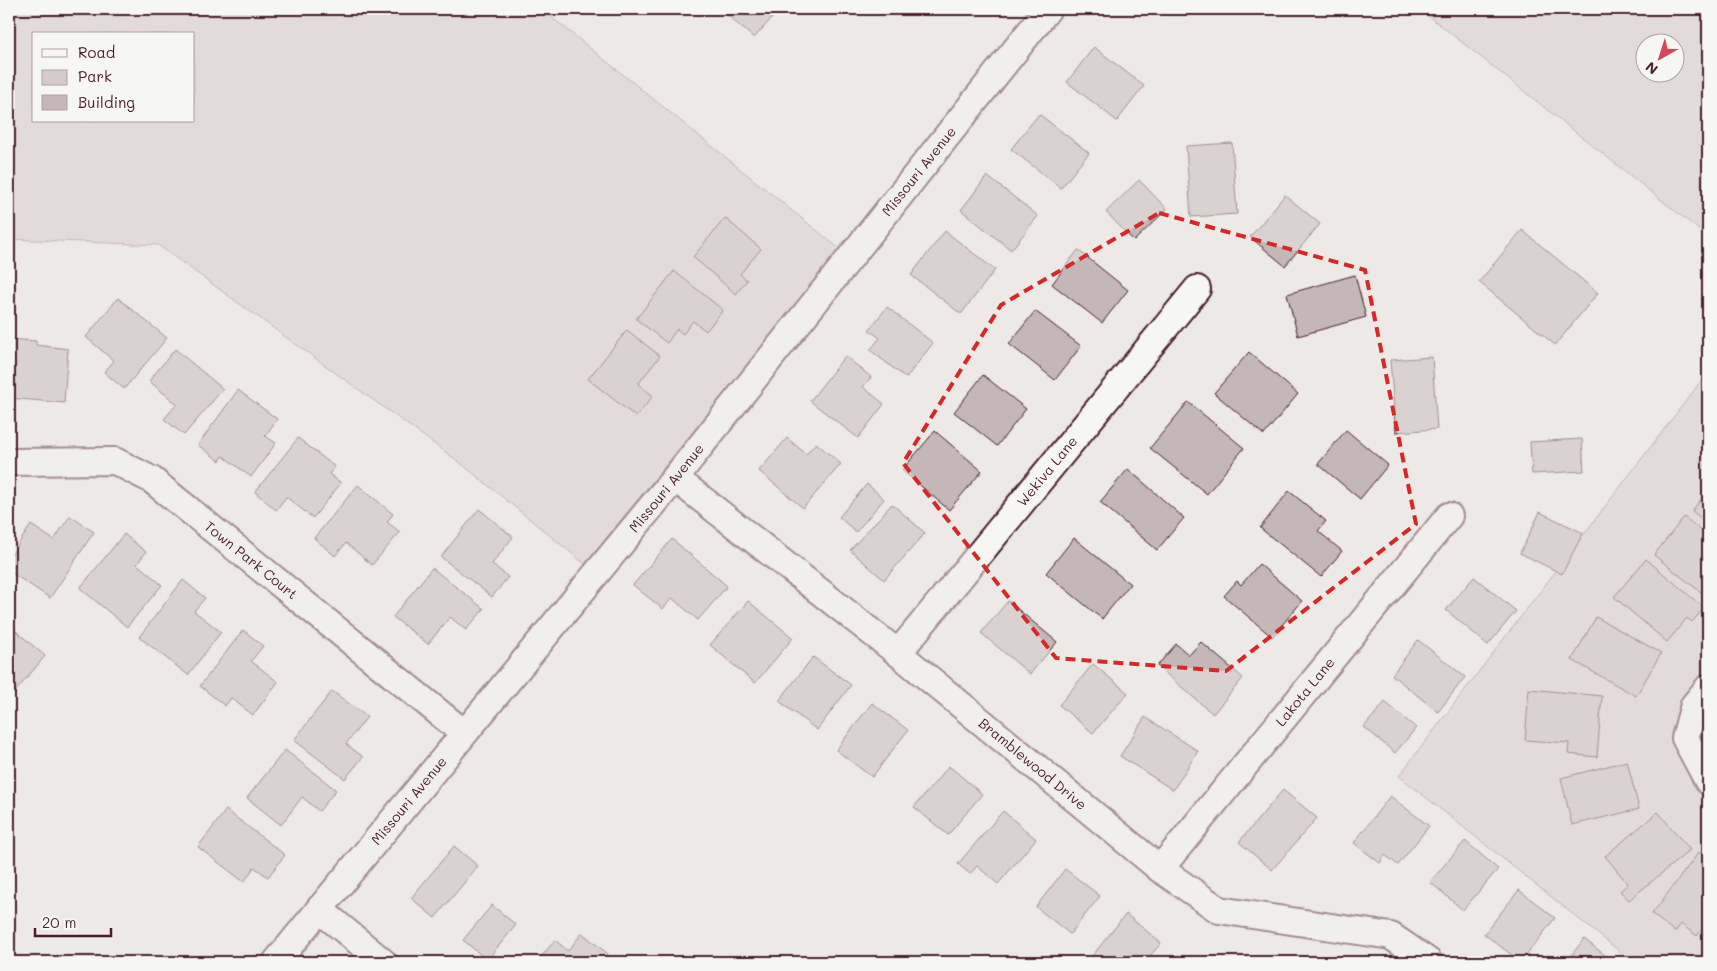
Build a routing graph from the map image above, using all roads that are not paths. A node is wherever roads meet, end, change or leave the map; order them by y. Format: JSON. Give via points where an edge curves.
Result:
{"nodes":[{"id":1,"x":1048,"y":9,"type":"edge"},
{"id":2,"x":1197,"y":289,"type":"dead end"},
{"id":3,"x":9,"y":462,"type":"edge"},
{"id":4,"x":675,"y":478,"type":"junction"},
{"id":5,"x":1449,"y":516,"type":"dead end"},
{"id":6,"x":898,"y":653,"type":"junction"},
{"id":7,"x":1708,"y":688,"type":"edge"},
{"id":8,"x":464,"y":733,"type":"junction"},
{"id":9,"x":1708,"y":781,"type":"edge"},
{"id":10,"x":1160,"y":869,"type":"junction"},
{"id":11,"x":319,"y":909,"type":"junction"},
{"id":12,"x":276,"y":962,"type":"edge"},
{"id":13,"x":383,"y":962,"type":"edge"},
{"id":14,"x":1429,"y":962,"type":"edge"}],
"edges":[{"from":1,"to":4,"type":"street","name":"Missouri Avenue"},
{"from":2,"to":6,"type":"street","name":"Wekiva Lane"},
{"from":3,"to":8,"type":"street","name":"Town Park Court","via":[[115,461],[152,480]]},
{"from":4,"to":6,"type":"street","name":"Bramblewood Drive"},
{"from":4,"to":8,"type":"street","name":"Missouri Avenue"},
{"from":5,"to":10,"type":"street","name":"Lakota Lane"},
{"from":6,"to":10,"type":"street","name":"Bramblewood Drive"},
{"from":7,"to":9,"type":"street","via":[[1694,705],[1685,738]]},
{"from":8,"to":11,"type":"street","name":"Missouri Avenue"},
{"from":10,"to":14,"type":"street","name":"Bramblewood Drive","via":[[1219,910],[1391,936]]},
{"from":11,"to":12,"type":"street","name":"Missouri Avenue"},
{"from":11,"to":13,"type":"street"}]}
